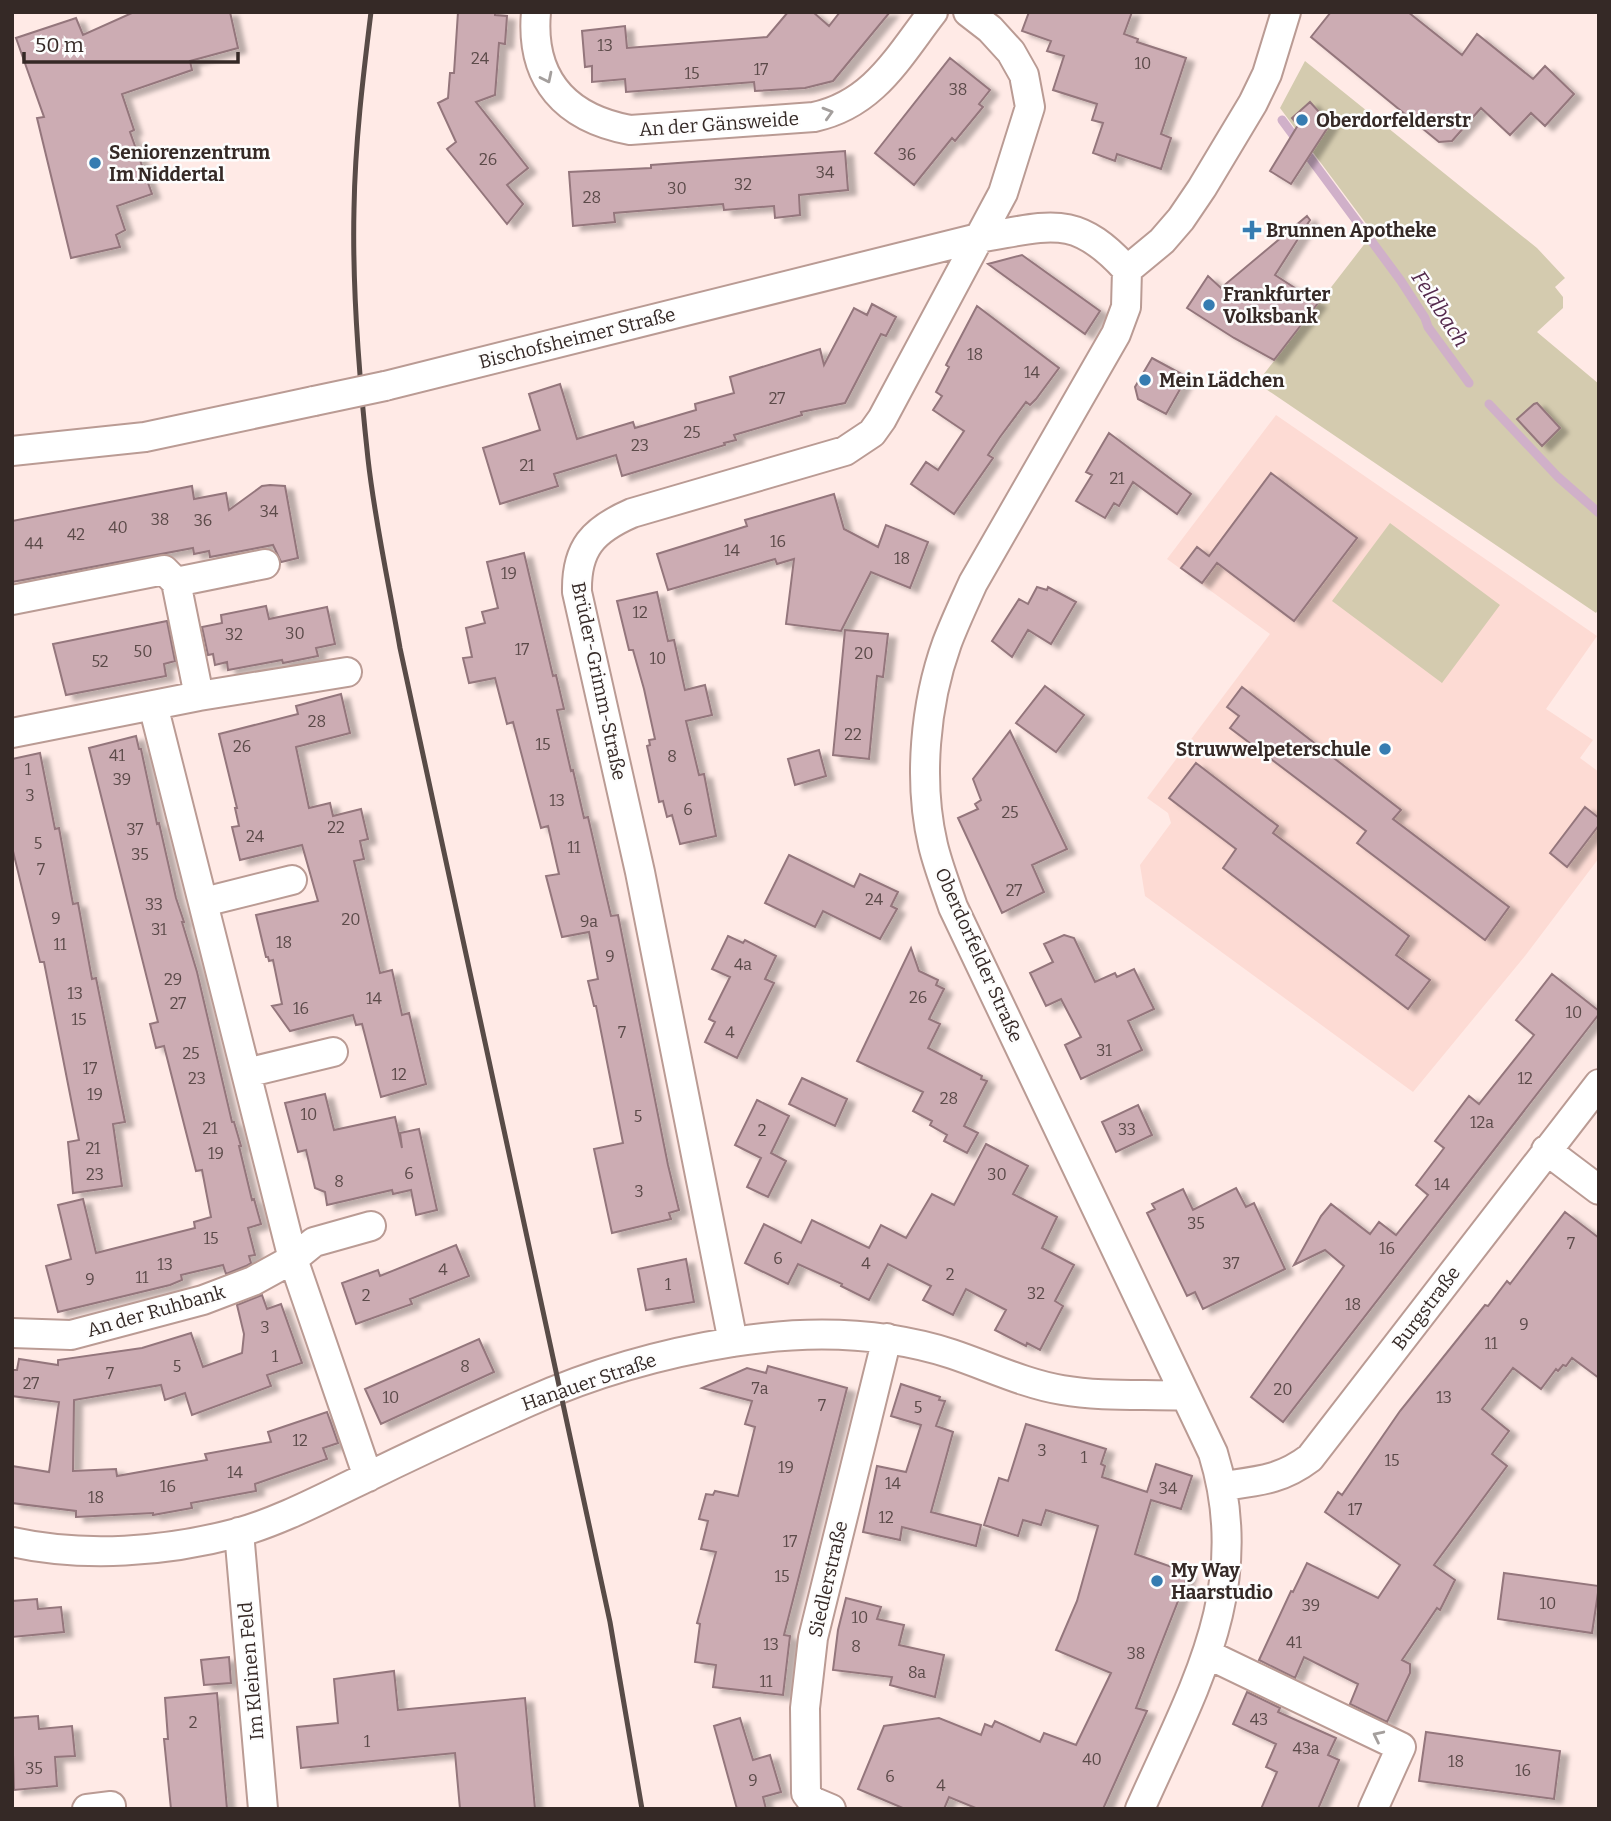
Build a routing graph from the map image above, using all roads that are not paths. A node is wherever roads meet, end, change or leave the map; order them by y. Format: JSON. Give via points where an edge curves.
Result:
{"nodes":[{"id":1,"x":536,"y":12,"type":"edge"},
{"id":2,"x":933,"y":12,"type":"edge"},
{"id":3,"x":968,"y":12,"type":"edge"},
{"id":4,"x":1286,"y":12,"type":"edge"},
{"id":5,"x":978,"y":238,"type":"junction"},
{"id":6,"x":1127,"y":270,"type":"junction"},
{"id":7,"x":12,"y":452,"type":"edge"},
{"id":8,"x":265,"y":564,"type":"dead end"},
{"id":9,"x":176,"y":582,"type":"junction"},
{"id":10,"x":12,"y":600,"type":"edge"},
{"id":11,"x":347,"y":672,"type":"dead end"},
{"id":12,"x":199,"y":696,"type":"junction"},
{"id":13,"x":153,"y":705,"type":"junction"},
{"id":14,"x":12,"y":733,"type":"edge"},
{"id":15,"x":292,"y":880,"type":"dead end"},
{"id":16,"x":204,"y":902,"type":"junction"},
{"id":17,"x":332,"y":1052,"type":"dead end"},
{"id":18,"x":246,"y":1073,"type":"junction"},
{"id":19,"x":1599,"y":1084,"type":"edge"},
{"id":20,"x":1546,"y":1150,"type":"junction"},
{"id":21,"x":1599,"y":1190,"type":"edge"},
{"id":22,"x":371,"y":1226,"type":"dead end"},
{"id":23,"x":293,"y":1259,"type":"junction"},
{"id":24,"x":12,"y":1333,"type":"edge"},
{"id":25,"x":887,"y":1338,"type":"junction"},
{"id":26,"x":733,"y":1342,"type":"junction"},
{"id":27,"x":1185,"y":1396,"type":"junction"},
{"id":28,"x":368,"y":1476,"type":"junction"},
{"id":29,"x":1223,"y":1486,"type":"junction"},
{"id":30,"x":239,"y":1532,"type":"junction"},
{"id":31,"x":12,"y":1542,"type":"edge"},
{"id":32,"x":1207,"y":1654,"type":"junction"},
{"id":33,"x":263,"y":1809,"type":"edge"},
{"id":34,"x":831,"y":1809,"type":"edge"},
{"id":35,"x":1140,"y":1809,"type":"edge"},
{"id":36,"x":1373,"y":1809,"type":"edge"}],
"edges":[{"from":1,"to":2,"type":"street","name":"An der Gänsweide","one_way":true,"via":[[537,52],[553,90],[586,117],[630,130],[814,117],[839,110],[866,94]]},
{"from":3,"to":5,"type":"street","via":[[1011,52],[1024,75],[1030,107],[1003,193]]},
{"from":4,"to":6,"type":"street","via":[[1267,74],[1202,188],[1162,241]]},
{"from":5,"to":6,"type":"street","name":"Bischofsheimer Straße","via":[[1035,228],[1072,229],[1100,243]]},
{"from":5,"to":7,"type":"street","name":"Bischofsheimer Straße","bridge":true,"via":[[385,386],[145,437]]},
{"from":5,"to":26,"type":"street","name":"Brüder-Grimm-Straße","via":[[882,419],[860,443],[615,520],[591,538],[578,568],[577,592],[640,873]]},
{"from":6,"to":27,"type":"street","name":"Oberdorfelder Straße","via":[[1126,307],[1116,334],[973,583],[947,642],[931,711],[926,782],[933,844],[953,906]]},
{"from":8,"to":9,"type":"street"},
{"from":9,"to":10,"type":"street","via":[[164,570]]},
{"from":9,"to":12,"type":"street"},
{"from":11,"to":12,"type":"street"},
{"from":12,"to":13,"type":"street"},
{"from":13,"to":14,"type":"street"},
{"from":13,"to":16,"type":"street"},
{"from":15,"to":16,"type":"street"},
{"from":16,"to":18,"type":"street"},
{"from":17,"to":18,"type":"street"},
{"from":18,"to":23,"type":"street"},
{"from":19,"to":20,"type":"street","name":"Burgstraße"},
{"from":20,"to":21,"type":"street"},
{"from":20,"to":29,"type":"street","name":"Burgstraße","via":[[1310,1458],[1271,1479]]},
{"from":22,"to":23,"type":"street","name":"An der Ruhbank","via":[[314,1242]]},
{"from":23,"to":24,"type":"street","name":"An der Ruhbank","via":[[203,1300],[96,1331],[60,1336]]},
{"from":23,"to":28,"type":"street"},
{"from":25,"to":26,"type":"street","name":"Hanauer Straße","via":[[836,1334]]},
{"from":25,"to":27,"type":"street","name":"Hanauer Straße","via":[[1063,1390]]},
{"from":25,"to":34,"type":"street","name":"Siedlerstraße","via":[[818,1612],[808,1671],[806,1793],[812,1801]]},
{"from":26,"to":28,"type":"street","name":"Hanauer Straße","via":[[637,1363],[559,1389]]},
{"from":27,"to":29,"type":"street","name":"Oberdorfelder Straße","via":[[1213,1453]]},
{"from":28,"to":30,"type":"street","name":"Hanauer Straße"},
{"from":29,"to":32,"type":"street","name":"Oberdorfelder Straße","via":[[1228,1521],[1226,1574]]},
{"from":30,"to":31,"type":"street","name":"Hanauer Straße","via":[[134,1550],[94,1551]]},
{"from":30,"to":33,"type":"street","name":"Im Kleinen Feld"},
{"from":32,"to":35,"type":"street","name":"Oberdorfelder Straße"},
{"from":36,"to":32,"type":"street","one_way":true,"via":[[1401,1747]]}]}
